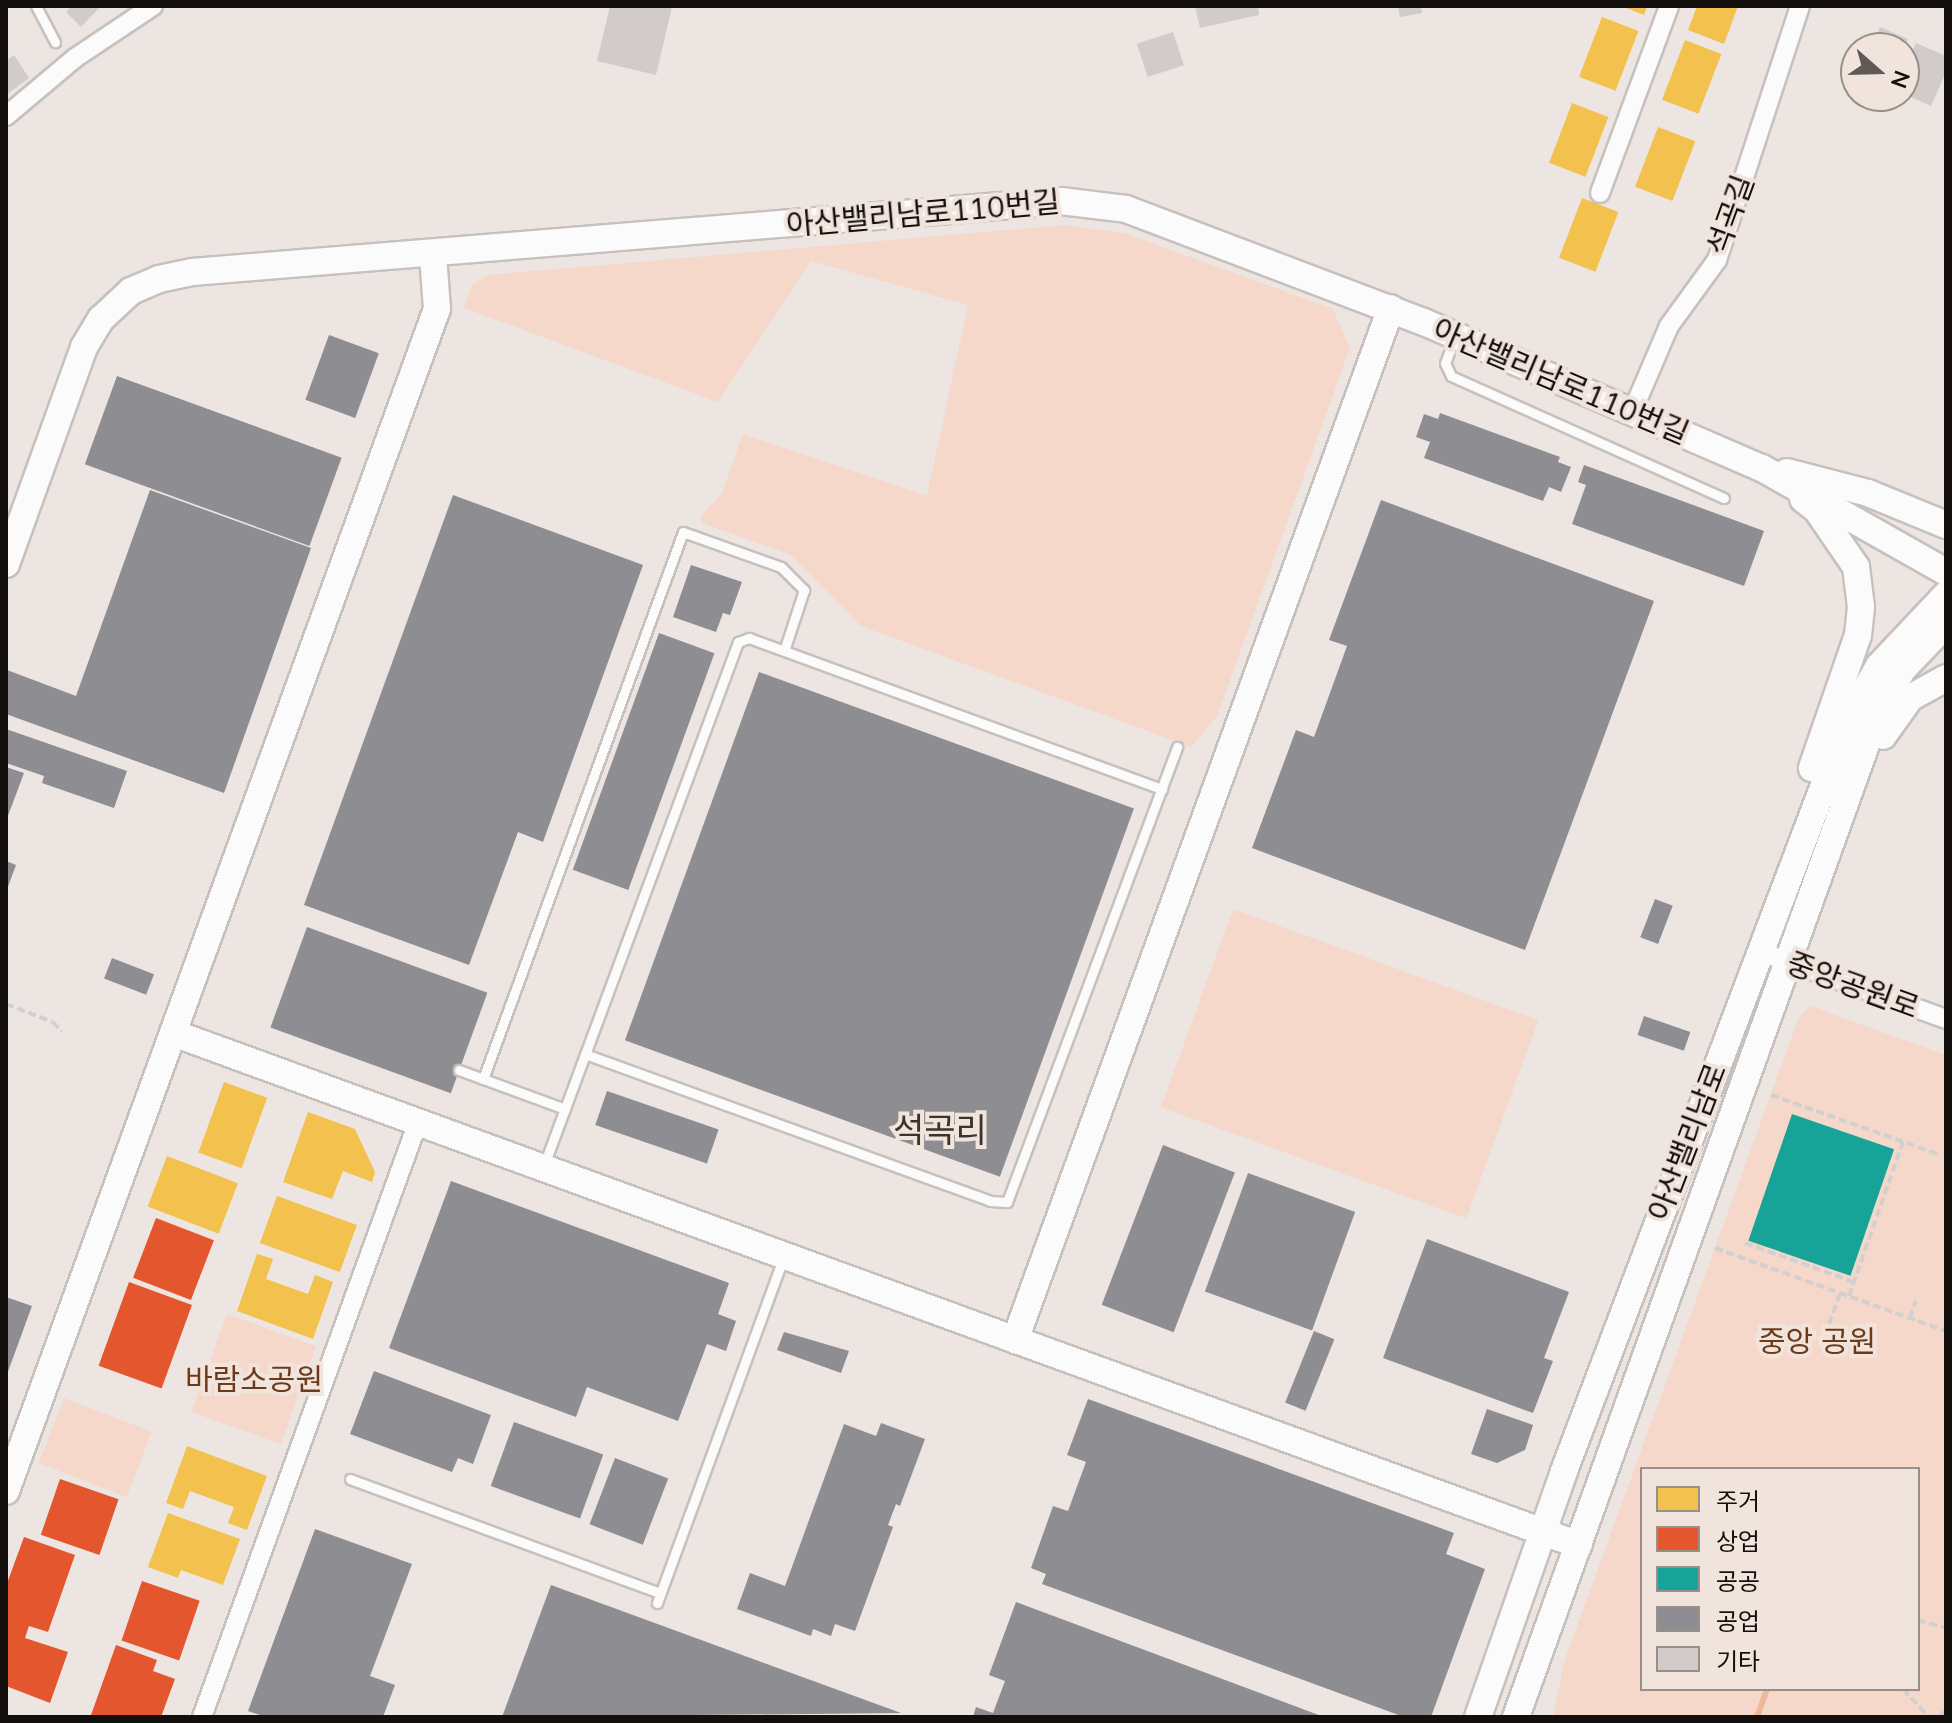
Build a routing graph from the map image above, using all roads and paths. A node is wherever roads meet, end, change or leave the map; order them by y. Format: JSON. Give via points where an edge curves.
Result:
{"nodes":[{"id":1,"x":36,"y":6,"type":"edge"},
{"id":2,"x":153,"y":6,"type":"edge"},
{"id":3,"x":1669,"y":6,"type":"edge"},
{"id":4,"x":1800,"y":6,"type":"edge"},
{"id":5,"x":55,"y":42,"type":"dead end"},
{"id":6,"x":6,"y":116,"type":"edge"},
{"id":7,"x":1600,"y":193,"type":"dead end"},
{"id":8,"x":433,"y":254,"type":"junction"},
{"id":9,"x":1391,"y":308,"type":"junction"},
{"id":10,"x":1450,"y":350,"type":"dead end"},
{"id":11,"x":1633,"y":410,"type":"junction"},
{"id":12,"x":1762,"y":468,"type":"junction"},
{"id":13,"x":1724,"y":498,"type":"dead end"},
{"id":14,"x":1946,"y":525,"type":"edge"},
{"id":15,"x":6,"y":564,"type":"edge"},
{"id":16,"x":1946,"y":572,"type":"edge"},
{"id":17,"x":1946,"y":595,"type":"edge"},
{"id":18,"x":1946,"y":624,"type":"edge"},
{"id":19,"x":784,"y":651,"type":"junction"},
{"id":20,"x":1946,"y":678,"type":"edge"},
{"id":21,"x":1177,"y":747,"type":"dead end"},
{"id":22,"x":1162,"y":789,"type":"junction"},
{"id":23,"x":1848,"y":798,"type":"junction"},
{"id":24,"x":1803,"y":837,"type":"junction"},
{"id":25,"x":1759,"y":951,"type":"junction"},
{"id":26,"x":1792,"y":962,"type":"junction"},
{"id":27,"x":6,"y":1004,"type":"edge"},
{"id":28,"x":1946,"y":1019,"type":"edge"},
{"id":29,"x":62,"y":1032,"type":"dead end"},
{"id":30,"x":173,"y":1033,"type":"junction"},
{"id":31,"x":585,"y":1054,"type":"junction"},
{"id":32,"x":459,"y":1070,"type":"dead end"},
{"id":33,"x":483,"y":1079,"type":"junction"},
{"id":34,"x":1771,"y":1095,"type":"dead end"},
{"id":35,"x":565,"y":1109,"type":"junction"},
{"id":36,"x":418,"y":1122,"type":"junction"},
{"id":37,"x":1903,"y":1142,"type":"junction"},
{"id":38,"x":1940,"y":1155,"type":"dead end"},
{"id":39,"x":543,"y":1168,"type":"junction"},
{"id":40,"x":1745,"y":1243,"type":"dead end"},
{"id":41,"x":1715,"y":1248,"type":"dead end"},
{"id":42,"x":784,"y":1255,"type":"junction"},
{"id":43,"x":1854,"y":1282,"type":"junction"},
{"id":44,"x":1840,"y":1293,"type":"junction"},
{"id":45,"x":1849,"y":1296,"type":"junction"},
{"id":46,"x":1916,"y":1301,"type":"dead end"},
{"id":47,"x":1910,"y":1318,"type":"junction"},
{"id":48,"x":1829,"y":1324,"type":"dead end"},
{"id":49,"x":1946,"y":1331,"type":"edge"},
{"id":50,"x":1015,"y":1340,"type":"junction"},
{"id":51,"x":350,"y":1479,"type":"dead end"},
{"id":52,"x":6,"y":1491,"type":"edge"},
{"id":53,"x":1544,"y":1532,"type":"junction"},
{"id":54,"x":1579,"y":1545,"type":"junction"},
{"id":55,"x":1920,"y":1621,"type":"edge"},
{"id":56,"x":1946,"y":1628,"type":"edge"},
{"id":57,"x":1902,"y":1691,"type":"edge"},
{"id":58,"x":1946,"y":1711,"type":"edge"},
{"id":59,"x":202,"y":1717,"type":"edge"},
{"id":60,"x":1478,"y":1717,"type":"edge"},
{"id":61,"x":1516,"y":1717,"type":"edge"},
{"id":62,"x":1929,"y":1717,"type":"edge"},
{"id":63,"x":1939,"y":1717,"type":"edge"}],
"edges":[{"from":1,"to":5,"type":"lane"},
{"from":2,"to":6,"type":"street","via":[[75,58]]},
{"from":3,"to":7,"type":"street"},
{"from":4,"to":11,"type":"street","name":"석곡길","via":[[1717,260],[1669,326]]},
{"from":8,"to":9,"type":"street","name":"아산밸리남로110번길","via":[[1096,201]]},
{"from":8,"to":15,"type":"street","name":"아산밸리남로110번길","via":[[192,272],[131,291],[101,319],[84,347]]},
{"from":8,"to":30,"type":"street","via":[[437,309]]},
{"from":9,"to":11,"type":"street","name":"아산밸리남로110번길"},
{"from":9,"to":50,"type":"street"},
{"from":10,"to":13,"type":"lane","via":[[1445,363],[1451,376]]},
{"from":11,"to":12,"type":"street","name":"아산밸리남로110번길"},
{"from":12,"to":14,"type":"street","via":[[1830,482]]},
{"from":12,"to":16,"type":"street","name":"아산밸리남로110번길"},
{"from":12,"to":24,"type":"street","via":[[1817,510],[1856,567],[1861,607],[1858,635],[1803,798]]},
{"from":17,"to":24,"type":"street","name":"아산밸리남로","via":[[1879,666],[1849,719]]},
{"from":18,"to":23,"type":"street","name":"아산밸리남로","via":[[1888,694]]},
{"from":19,"to":22,"type":"lane"},
{"from":19,"to":31,"type":"lane","via":[[749,638],[734,647]]},
{"from":19,"to":33,"type":"lane","via":[[804,590],[781,567],[683,532]]},
{"from":20,"to":23,"type":"street","via":[[1925,687],[1898,710]]},
{"from":21,"to":22,"type":"lane"},
{"from":22,"to":31,"type":"lane","via":[[1007,1202],[990,1201]]},
{"from":23,"to":26,"type":"street","name":"아산밸리남로"},
{"from":24,"to":25,"type":"street","name":"아산밸리남로"},
{"from":25,"to":26,"type":"street","name":"중앙공원로"},
{"from":25,"to":53,"type":"street","name":"아산밸리남로"},
{"from":26,"to":28,"type":"street","name":"중앙공원로"},
{"from":26,"to":54,"type":"street","name":"아산밸리남로"},
{"from":27,"to":29,"type":"path","via":[[53,1022]]},
{"from":30,"to":36,"type":"street"},
{"from":30,"to":52,"type":"street"},
{"from":31,"to":35,"type":"lane"},
{"from":32,"to":33,"type":"lane"},
{"from":33,"to":35,"type":"lane"},
{"from":34,"to":37,"type":"path"},
{"from":35,"to":39,"type":"lane"},
{"from":36,"to":39,"type":"street"},
{"from":36,"to":59,"type":"street"},
{"from":37,"to":38,"type":"path"},
{"from":37,"to":43,"type":"path"},
{"from":39,"to":42,"type":"street"},
{"from":40,"to":43,"type":"path"},
{"from":41,"to":44,"type":"path"},
{"from":42,"to":50,"type":"street"},
{"from":42,"to":51,"type":"lane","via":[[658,1598]]},
{"from":43,"to":45,"type":"path"},
{"from":44,"to":45,"type":"path"},
{"from":44,"to":48,"type":"path"},
{"from":45,"to":47,"type":"path"},
{"from":46,"to":47,"type":"path"},
{"from":47,"to":49,"type":"path"},
{"from":50,"to":53,"type":"street"},
{"from":53,"to":54,"type":"street"},
{"from":53,"to":60,"type":"street","name":"아산밸리남로"},
{"from":54,"to":61,"type":"street","name":"아산밸리남로"},
{"from":55,"to":56,"type":"path"},
{"from":57,"to":62,"type":"path"},
{"from":58,"to":63,"type":"path"}]}
